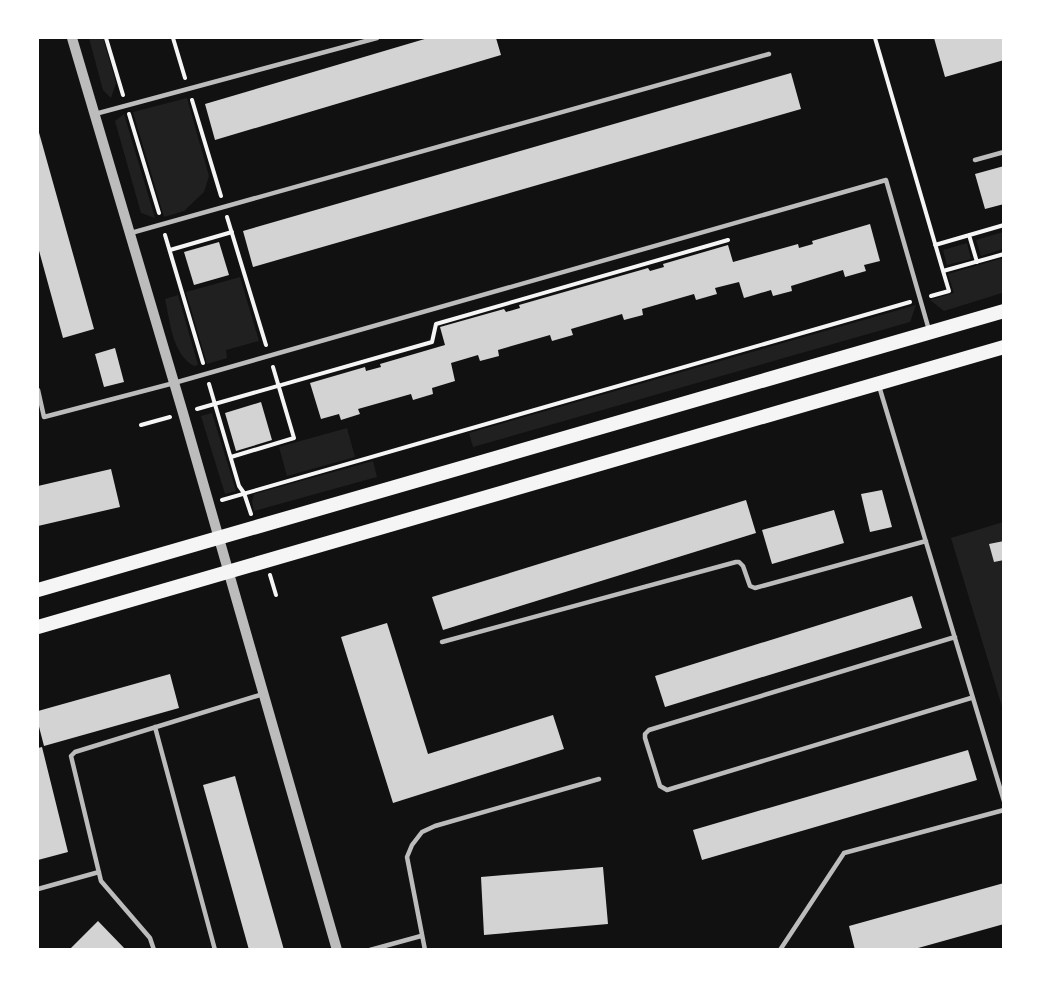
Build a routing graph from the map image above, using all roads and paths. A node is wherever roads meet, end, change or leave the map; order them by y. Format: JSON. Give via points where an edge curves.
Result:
{"nodes":[{"id":1,"x":72,"y":38,"type":"edge"},
{"id":2,"x":106,"y":38,"type":"edge"},
{"id":3,"x":173,"y":38,"type":"edge"},
{"id":4,"x":377,"y":38,"type":"edge"},
{"id":5,"x":875,"y":38,"type":"edge"},
{"id":6,"x":769,"y":54,"type":"dead end"},
{"id":7,"x":189,"y":89,"type":"junction"},
{"id":8,"x":126,"y":106,"type":"junction"},
{"id":9,"x":95,"y":114,"type":"junction"},
{"id":10,"x":1004,"y":152,"type":"edge"},
{"id":11,"x":975,"y":160,"type":"dead end"},
{"id":12,"x":224,"y":207,"type":"junction"},
{"id":13,"x":162,"y":224,"type":"junction"},
{"id":14,"x":1004,"y":225,"type":"edge"},
{"id":15,"x":232,"y":232,"type":"junction"},
{"id":16,"x":130,"y":233,"type":"junction"},
{"id":17,"x":969,"y":235,"type":"junction"},
{"id":18,"x":728,"y":240,"type":"dead end"},
{"id":19,"x":935,"y":244,"type":"junction"},
{"id":20,"x":170,"y":250,"type":"junction"},
{"id":21,"x":1004,"y":254,"type":"edge"},
{"id":22,"x":977,"y":261,"type":"junction"},
{"id":23,"x":943,"y":271,"type":"junction"},
{"id":24,"x":920,"y":299,"type":"junction"},
{"id":25,"x":1004,"y":311,"type":"edge"},
{"id":26,"x":930,"y":332,"type":"junction"},
{"id":27,"x":1004,"y":347,"type":"edge"},
{"id":28,"x":269,"y":356,"type":"junction"},
{"id":29,"x":206,"y":374,"type":"junction"},
{"id":30,"x":174,"y":383,"type":"junction"},
{"id":31,"x":879,"y":383,"type":"junction"},
{"id":32,"x":278,"y":386,"type":"junction"},
{"id":33,"x":38,"y":390,"type":"edge"},
{"id":34,"x":215,"y":404,"type":"junction"},
{"id":35,"x":183,"y":413,"type":"junction"},
{"id":36,"x":141,"y":425,"type":"dead end"},
{"id":37,"x":231,"y":457,"type":"junction"},
{"id":38,"x":244,"y":493,"type":"junction"},
{"id":39,"x":208,"y":504,"type":"junction"},
{"id":40,"x":255,"y":527,"type":"junction"},
{"id":41,"x":218,"y":538,"type":"junction"},
{"id":42,"x":926,"y":542,"type":"junction"},
{"id":43,"x":266,"y":561,"type":"junction"},
{"id":44,"x":228,"y":573,"type":"junction"},
{"id":45,"x":38,"y":590,"type":"edge"},
{"id":46,"x":276,"y":595,"type":"dead end"},
{"id":47,"x":38,"y":627,"type":"edge"},
{"id":48,"x":955,"y":637,"type":"junction"},
{"id":49,"x":442,"y":642,"type":"dead end"},
{"id":50,"x":263,"y":694,"type":"junction"},
{"id":51,"x":971,"y":698,"type":"junction"},
{"id":52,"x":155,"y":727,"type":"junction"},
{"id":53,"x":599,"y":779,"type":"dead end"},
{"id":54,"x":1004,"y":801,"type":"edge"},
{"id":55,"x":1004,"y":810,"type":"edge"},
{"id":56,"x":99,"y":872,"type":"junction"},
{"id":57,"x":38,"y":889,"type":"edge"},
{"id":58,"x":422,"y":936,"type":"junction"},
{"id":59,"x":154,"y":950,"type":"edge"},
{"id":60,"x":215,"y":950,"type":"edge"},
{"id":61,"x":337,"y":950,"type":"edge"},
{"id":62,"x":370,"y":950,"type":"edge"},
{"id":63,"x":425,"y":950,"type":"edge"},
{"id":64,"x":780,"y":950,"type":"edge"}],
"edges":[{"from":1,"to":9,"type":"street"},
{"from":2,"to":8,"type":"path"},
{"from":3,"to":7,"type":"path"},
{"from":4,"to":7,"type":"lane"},
{"from":5,"to":19,"type":"path"},
{"from":6,"to":12,"type":"lane"},
{"from":7,"to":8,"type":"lane"},
{"from":7,"to":12,"type":"path"},
{"from":8,"to":9,"type":"lane"},
{"from":8,"to":13,"type":"path"},
{"from":9,"to":16,"type":"street"},
{"from":10,"to":11,"type":"lane"},
{"from":12,"to":13,"type":"lane"},
{"from":12,"to":15,"type":"path"},
{"from":13,"to":16,"type":"lane"},
{"from":13,"to":20,"type":"path"},
{"from":14,"to":17,"type":"path"},
{"from":15,"to":20,"type":"path"},
{"from":15,"to":28,"type":"path"},
{"from":16,"to":30,"type":"street"},
{"from":17,"to":19,"type":"path"},
{"from":17,"to":22,"type":"path"},
{"from":18,"to":32,"type":"path","via":[[436,324],[432,342]]},
{"from":19,"to":23,"type":"path"},
{"from":20,"to":29,"type":"path"},
{"from":21,"to":22,"type":"path"},
{"from":22,"to":23,"type":"path"},
{"from":23,"to":24,"type":"path","via":[[949,291]]},
{"from":24,"to":26,"type":"lane"},
{"from":24,"to":28,"type":"lane","via":[[886,180]]},
{"from":24,"to":38,"type":"path"},
{"from":25,"to":26,"type":"main road"},
{"from":26,"to":40,"type":"main road"},
{"from":27,"to":31,"type":"main road"},
{"from":28,"to":29,"type":"lane"},
{"from":28,"to":32,"type":"path"},
{"from":29,"to":30,"type":"lane"},
{"from":29,"to":34,"type":"path"},
{"from":30,"to":33,"type":"lane","via":[[44,417]]},
{"from":30,"to":35,"type":"street"},
{"from":31,"to":42,"type":"lane"},
{"from":31,"to":43,"type":"main road"},
{"from":32,"to":34,"type":"path"},
{"from":32,"to":37,"type":"path","via":[[294,438]]},
{"from":34,"to":35,"type":"path"},
{"from":34,"to":37,"type":"path"},
{"from":35,"to":36,"type":"path"},
{"from":35,"to":39,"type":"street"},
{"from":37,"to":38,"type":"path"},
{"from":38,"to":39,"type":"path"},
{"from":38,"to":40,"type":"path"},
{"from":39,"to":41,"type":"street"},
{"from":40,"to":41,"type":"main road"},
{"from":41,"to":44,"type":"street"},
{"from":41,"to":45,"type":"main road"},
{"from":42,"to":48,"type":"lane"},
{"from":42,"to":49,"type":"lane","via":[[755,588],[748,584],[742,564],[736,562]]},
{"from":43,"to":44,"type":"main road"},
{"from":43,"to":46,"type":"path"},
{"from":44,"to":47,"type":"main road"},
{"from":44,"to":50,"type":"street"},
{"from":48,"to":51,"type":"lane"},
{"from":48,"to":51,"type":"lane","via":[[649,730],[645,738],[660,786],[667,790]]},
{"from":50,"to":52,"type":"lane"},
{"from":50,"to":61,"type":"street"},
{"from":51,"to":54,"type":"lane"},
{"from":52,"to":56,"type":"lane","via":[[71,756]]},
{"from":52,"to":60,"type":"lane"},
{"from":53,"to":58,"type":"lane","via":[[422,832],[407,857]]},
{"from":55,"to":64,"type":"lane","via":[[844,853]]},
{"from":56,"to":57,"type":"lane"},
{"from":56,"to":59,"type":"lane","via":[[101,881],[150,938]]},
{"from":58,"to":62,"type":"lane"},
{"from":58,"to":63,"type":"lane"}]}
